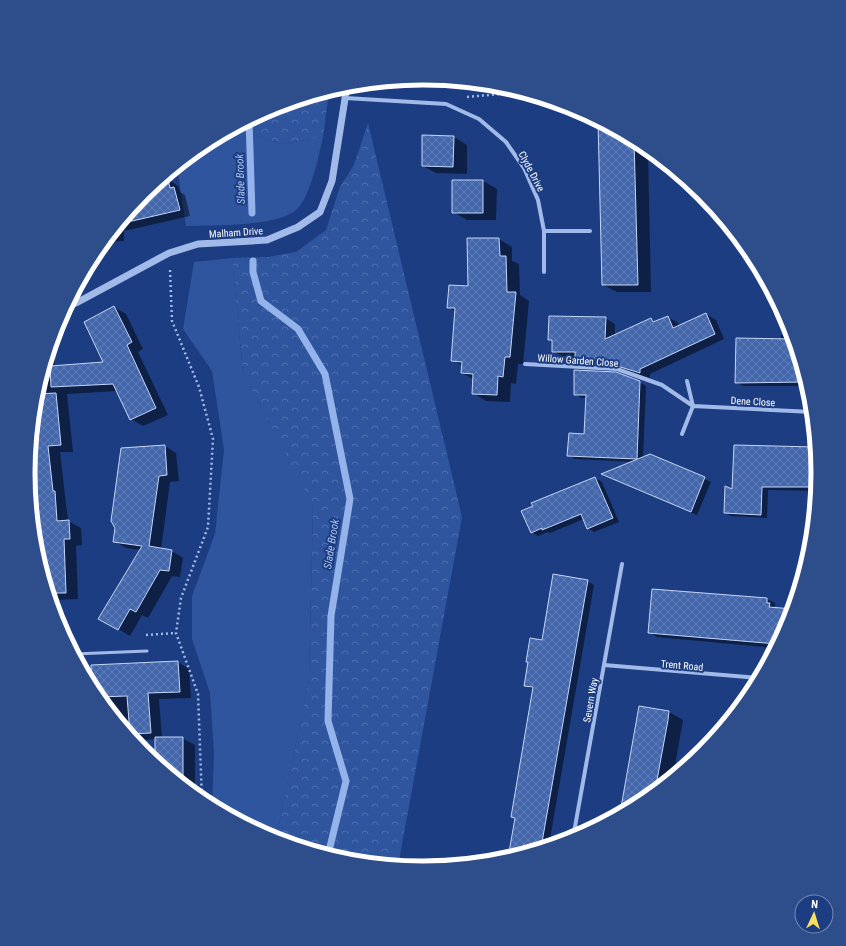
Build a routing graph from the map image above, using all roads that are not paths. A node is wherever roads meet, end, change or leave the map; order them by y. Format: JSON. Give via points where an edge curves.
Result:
{"nodes":[{"id":1,"x":345,"y":92,"type":"edge"},
{"id":2,"x":345,"y":98,"type":"junction"},
{"id":3,"x":544,"y":231,"type":"junction"},
{"id":4,"x":590,"y":231,"type":"dead end"},
{"id":5,"x":544,"y":272,"type":"dead end"},
{"id":6,"x":75,"y":302,"type":"edge"},
{"id":7,"x":525,"y":364,"type":"dead end"},
{"id":8,"x":687,"y":381,"type":"dead end"},
{"id":9,"x":693,"y":406,"type":"junction"},
{"id":10,"x":806,"y":412,"type":"edge"},
{"id":11,"x":682,"y":434,"type":"dead end"},
{"id":12,"x":622,"y":564,"type":"dead end"},
{"id":13,"x":147,"y":651,"type":"dead end"},
{"id":14,"x":80,"y":654,"type":"edge"},
{"id":15,"x":604,"y":665,"type":"junction"},
{"id":16,"x":753,"y":677,"type":"edge"},
{"id":17,"x":575,"y":830,"type":"edge"}],
"edges":[{"from":1,"to":2,"type":"street","name":"Malham Drive"},
{"from":2,"to":3,"type":"street","name":"Clyde Drive","via":[[446,104],[479,119],[506,142],[524,168],[538,200]]},
{"from":2,"to":6,"type":"street","name":"Malham Drive","via":[[332,181],[320,212],[298,227],[267,240],[198,244],[170,253]]},
{"from":3,"to":4,"type":"street"},
{"from":3,"to":5,"type":"street","name":"Clyde Drive"},
{"from":7,"to":9,"type":"street","name":"Willow Garden Close","via":[[617,369],[662,385]]},
{"from":8,"to":9,"type":"street"},
{"from":9,"to":10,"type":"street","name":"Dene Close"},
{"from":9,"to":11,"type":"street"},
{"from":12,"to":15,"type":"street","name":"Severn Way"},
{"from":13,"to":14,"type":"lane"},
{"from":15,"to":16,"type":"street","name":"Trent Road"},
{"from":15,"to":17,"type":"street","name":"Severn Way"}]}
